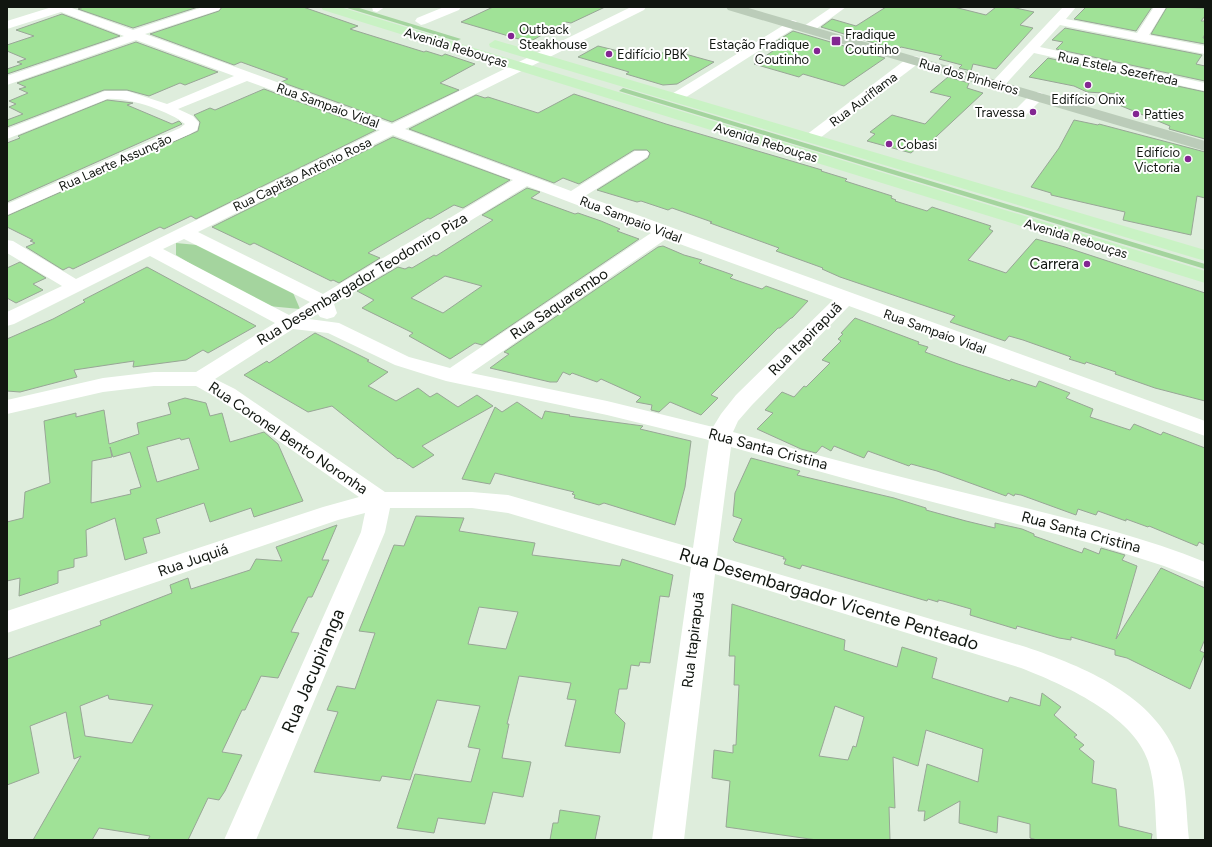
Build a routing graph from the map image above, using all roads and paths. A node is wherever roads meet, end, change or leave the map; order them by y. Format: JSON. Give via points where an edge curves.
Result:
{"nodes":[{"id":1,"x":215,"y":7,"type":"edge"},
{"id":2,"x":327,"y":7,"type":"edge"},
{"id":3,"x":376,"y":7,"type":"edge"},
{"id":4,"x":455,"y":7,"type":"edge"},
{"id":5,"x":640,"y":7,"type":"edge"},
{"id":6,"x":732,"y":7,"type":"edge"},
{"id":7,"x":840,"y":7,"type":"edge"},
{"id":8,"x":1070,"y":7,"type":"edge"},
{"id":9,"x":1160,"y":7,"type":"edge"},
{"id":10,"x":60,"y":8,"type":"edge"},
{"id":11,"x":1058,"y":20,"type":"junction"},
{"id":12,"x":421,"y":21,"type":"junction"},
{"id":13,"x":792,"y":24,"type":"junction"},
{"id":14,"x":7,"y":25,"type":"edge"},
{"id":15,"x":808,"y":29,"type":"junction"},
{"id":16,"x":136,"y":34,"type":"junction"},
{"id":17,"x":1141,"y":37,"type":"junction"},
{"id":18,"x":1032,"y":49,"type":"junction"},
{"id":19,"x":1205,"y":50,"type":"edge"},
{"id":20,"x":539,"y":57,"type":"junction"},
{"id":21,"x":914,"y":60,"type":"junction"},
{"id":22,"x":519,"y":67,"type":"junction"},
{"id":23,"x":241,"y":73,"type":"junction"},
{"id":24,"x":7,"y":81,"type":"edge"},
{"id":25,"x":998,"y":84,"type":"junction"},
{"id":26,"x":1205,"y":87,"type":"edge"},
{"id":27,"x":1037,"y":96,"type":"junction"},
{"id":28,"x":675,"y":98,"type":"junction"},
{"id":29,"x":160,"y":106,"type":"junction"},
{"id":30,"x":1018,"y":115,"type":"dead end"},
{"id":31,"x":393,"y":130,"type":"junction"},
{"id":32,"x":7,"y":134,"type":"edge"},
{"id":33,"x":811,"y":138,"type":"junction"},
{"id":34,"x":1205,"y":146,"type":"edge"},
{"id":35,"x":641,"y":154,"type":"dead end"},
{"id":36,"x":525,"y":180,"type":"junction"},
{"id":37,"x":573,"y":197,"type":"junction"},
{"id":38,"x":7,"y":210,"type":"edge"},
{"id":39,"x":184,"y":232,"type":"junction"},
{"id":40,"x":664,"y":232,"type":"junction"},
{"id":41,"x":7,"y":245,"type":"edge"},
{"id":42,"x":149,"y":249,"type":"junction"},
{"id":43,"x":1205,"y":256,"type":"edge"},
{"id":44,"x":251,"y":265,"type":"junction"},
{"id":45,"x":1205,"y":277,"type":"edge"},
{"id":46,"x":74,"y":285,"type":"junction"},
{"id":47,"x":216,"y":285,"type":"junction"},
{"id":48,"x":846,"y":298,"type":"junction"},
{"id":49,"x":324,"y":302,"type":"junction"},
{"id":50,"x":7,"y":320,"type":"edge"},
{"id":51,"x":289,"y":323,"type":"junction"},
{"id":52,"x":332,"y":327,"type":"junction"},
{"id":53,"x":453,"y":376,"type":"junction"},
{"id":54,"x":200,"y":379,"type":"junction"},
{"id":55,"x":7,"y":407,"type":"edge"},
{"id":56,"x":1205,"y":429,"type":"edge"},
{"id":57,"x":720,"y":436,"type":"junction"},
{"id":58,"x":380,"y":500,"type":"junction"},
{"id":59,"x":704,"y":561,"type":"junction"},
{"id":60,"x":1205,"y":572,"type":"edge"},
{"id":61,"x":7,"y":622,"type":"edge"},
{"id":62,"x":240,"y":840,"type":"edge"},
{"id":63,"x":668,"y":840,"type":"edge"},
{"id":64,"x":1173,"y":840,"type":"edge"}],
"edges":[{"from":1,"to":16,"type":"street"},
{"from":2,"to":22,"type":"main road","name":"Avenida Rebouças"},
{"from":3,"to":12,"type":"main road","name":"Avenida Rebouças"},
{"from":4,"to":12,"type":"street"},
{"from":5,"to":20,"type":"street","name":"Rua Capitão Antônio Rosa"},
{"from":6,"to":13,"type":"main road","name":"Rua dos Pinheiros"},
{"from":7,"to":15,"type":"street"},
{"from":8,"to":11,"type":"street"},
{"from":9,"to":17,"type":"street"},
{"from":10,"to":14,"type":"street"},
{"from":10,"to":16,"type":"street","name":"Rua Sampaio Vidal"},
{"from":11,"to":17,"type":"street"},
{"from":11,"to":18,"type":"street"},
{"from":12,"to":20,"type":"main road","name":"Avenida Rebouças"},
{"from":13,"to":15,"type":"main road","name":"Rua dos Pinheiros"},
{"from":13,"to":28,"type":"street"},
{"from":15,"to":21,"type":"main road","name":"Rua dos Pinheiros"},
{"from":16,"to":23,"type":"street","name":"Rua Sampaio Vidal"},
{"from":16,"to":24,"type":"street"},
{"from":17,"to":19,"type":"street"},
{"from":18,"to":25,"type":"street"},
{"from":18,"to":26,"type":"street","name":"Rua Estela Sezefreda"},
{"from":20,"to":22,"type":"street","name":"Rua Capitão Antônio Rosa"},
{"from":20,"to":28,"type":"main road","name":"Avenida Rebouças"},
{"from":21,"to":25,"type":"main road","name":"Rua dos Pinheiros"},
{"from":21,"to":33,"type":"street","name":"Rua Auriflama"},
{"from":22,"to":31,"type":"street","name":"Rua Capitão Antônio Rosa"},
{"from":22,"to":45,"type":"main road","name":"Avenida Rebouças"},
{"from":23,"to":29,"type":"street"},
{"from":23,"to":31,"type":"street","name":"Rua Sampaio Vidal"},
{"from":25,"to":27,"type":"main road","name":"Rua dos Pinheiros"},
{"from":27,"to":30,"type":"street"},
{"from":27,"to":34,"type":"main road","name":"Rua dos Pinheiros"},
{"from":28,"to":33,"type":"main road","name":"Avenida Rebouças"},
{"from":29,"to":32,"type":"street","via":[[122,93],[105,95]]},
{"from":29,"to":38,"type":"street","name":"Rua Laerte Assunção","via":[[188,119],[192,127]]},
{"from":31,"to":36,"type":"street","name":"Rua Sampaio Vidal"},
{"from":31,"to":39,"type":"street","name":"Rua Capitão Antônio Rosa"},
{"from":33,"to":43,"type":"main road","name":"Avenida Rebouças"},
{"from":35,"to":37,"type":"street"},
{"from":36,"to":37,"type":"street","name":"Rua Sampaio Vidal"},
{"from":36,"to":49,"type":"street","name":"Rua Desembargador Teodomiro Piza"},
{"from":37,"to":40,"type":"street","name":"Rua Sampaio Vidal"},
{"from":39,"to":42,"type":"street","name":"Rua Capitão Antônio Rosa"},
{"from":39,"to":44,"type":"street"},
{"from":40,"to":48,"type":"street","name":"Rua Sampaio Vidal"},
{"from":40,"to":53,"type":"street","name":"Rua Saquarembo"},
{"from":41,"to":46,"type":"street"},
{"from":42,"to":46,"type":"street","name":"Rua Capitão Antônio Rosa"},
{"from":42,"to":47,"type":"street"},
{"from":44,"to":47,"type":"street"},
{"from":44,"to":49,"type":"street"},
{"from":46,"to":50,"type":"street","name":"Rua Capitão Antônio Rosa"},
{"from":47,"to":51,"type":"street"},
{"from":48,"to":56,"type":"street","name":"Rua Sampaio Vidal"},
{"from":48,"to":57,"type":"street","name":"Rua Itapirapuã","via":[[744,400],[730,416]]},
{"from":49,"to":51,"type":"street","name":"Rua Desembargador Teodomiro Piza"},
{"from":49,"to":52,"type":"street"},
{"from":51,"to":52,"type":"street","name":"Rua Santa Cristina"},
{"from":51,"to":54,"type":"street","name":"Rua Desembargador Teodomiro Piza"},
{"from":52,"to":53,"type":"street","name":"Rua Santa Cristina","via":[[402,361]]},
{"from":53,"to":57,"type":"street","name":"Rua Santa Cristina","via":[[607,408]]},
{"from":54,"to":55,"type":"street","name":"Rua Coronel Bento Noronha","via":[[154,379],[103,385]]},
{"from":54,"to":58,"type":"street","name":"Rua Coronel Bento Noronha","via":[[227,394]]},
{"from":57,"to":59,"type":"street","name":"Rua Itapirapuã"},
{"from":57,"to":60,"type":"street","name":"Rua Santa Cristina","via":[[879,480],[1100,536]]},
{"from":58,"to":59,"type":"street","name":"Rua Desembargador Vicente Penteado","via":[[472,500],[508,504]]},
{"from":58,"to":61,"type":"street","name":"Rua Juquiá","via":[[332,513]]},
{"from":58,"to":62,"type":"street","name":"Rua Jacupiranga","via":[[372,532]]},
{"from":59,"to":63,"type":"street","name":"Rua Itapirapuã"},
{"from":59,"to":64,"type":"street","name":"Rua Desembargador Vicente Penteado","via":[[1026,658],[1092,687],[1124,708],[1153,739],[1163,759]]}]}
